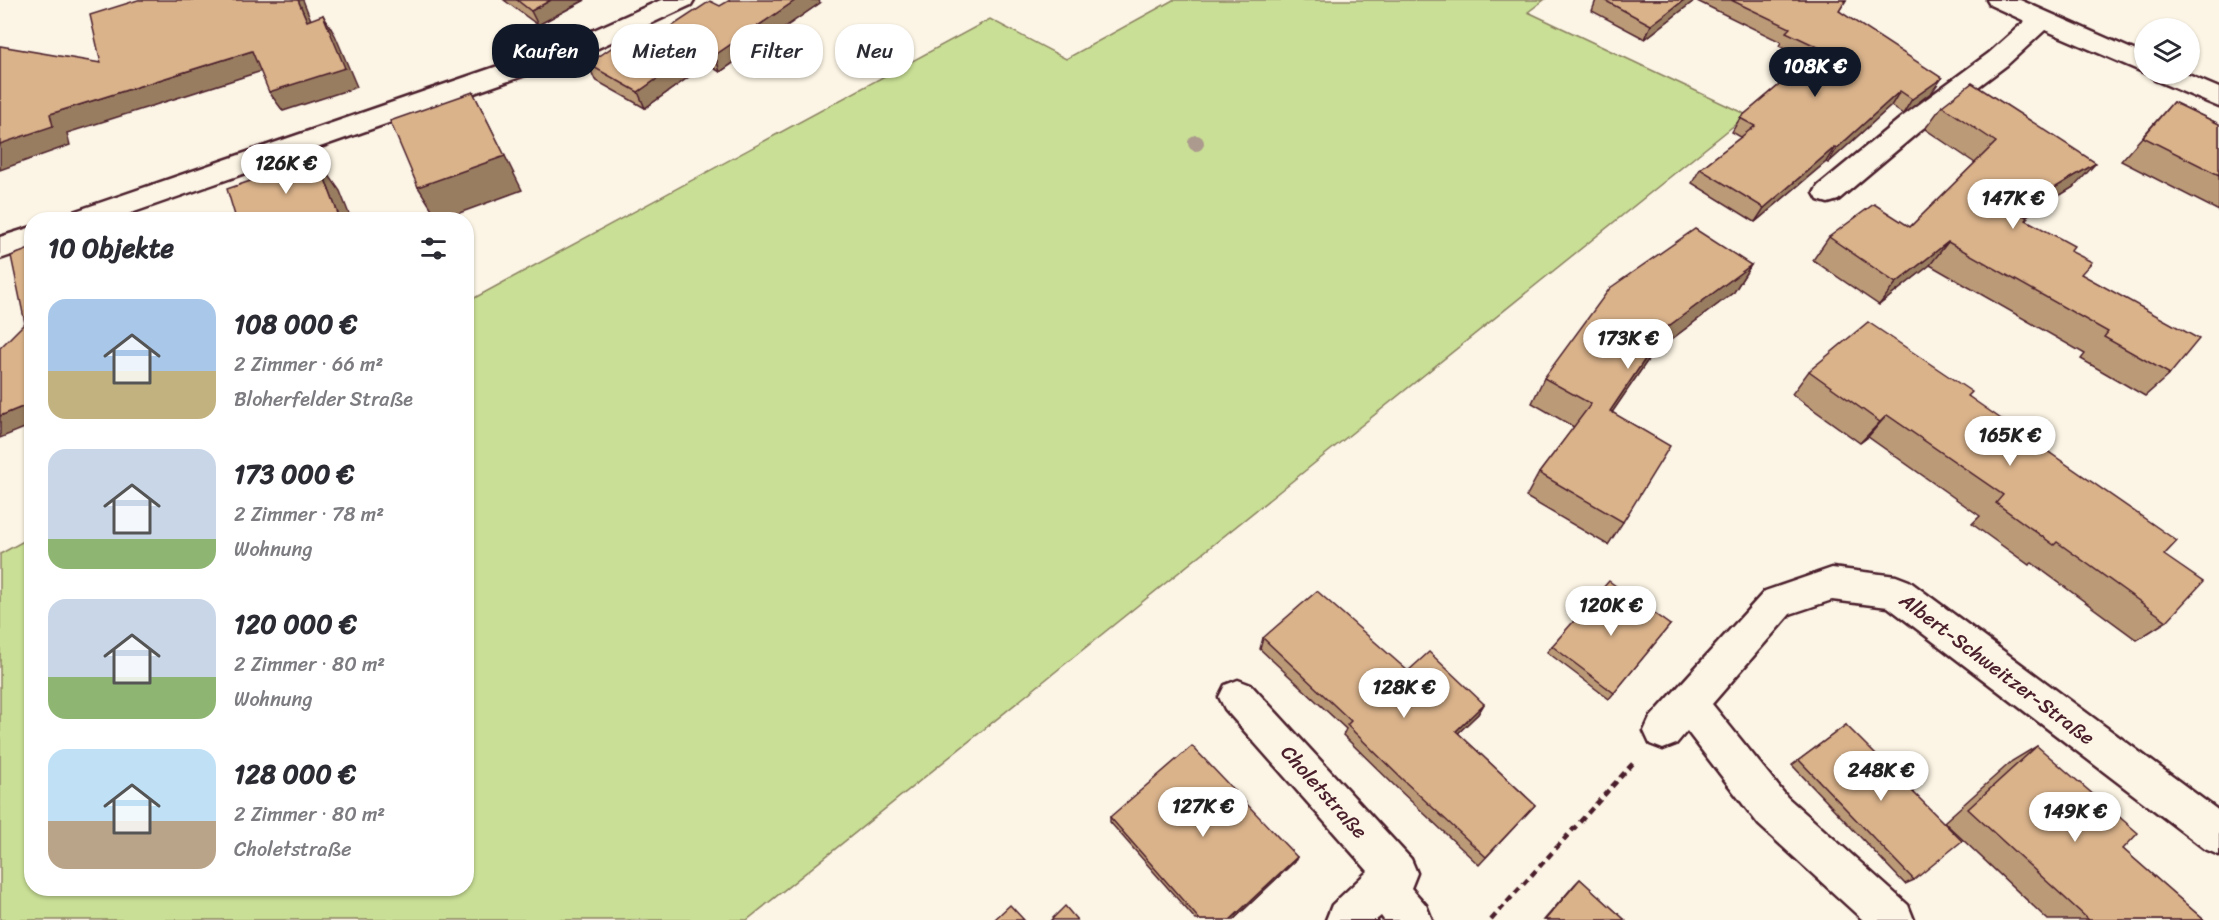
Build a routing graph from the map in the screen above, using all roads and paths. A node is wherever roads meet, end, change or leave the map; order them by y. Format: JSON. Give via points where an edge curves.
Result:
{"nodes":[{"id":1,"x":682,"y":0,"type":"edge"},
{"id":2,"x":1999,"y":0,"type":"edge"},
{"id":3,"x":633,"y":9,"type":"edge"},
{"id":4,"x":2042,"y":19,"type":"junction"},
{"id":5,"x":2134,"y":60,"type":"edge"},
{"id":6,"x":2194,"y":84,"type":"edge"},
{"id":7,"x":2215,"y":91,"type":"edge"},
{"id":8,"x":1828,"y":193,"type":"dead end"},
{"id":9,"x":102,"y":212,"type":"edge"},
{"id":10,"x":24,"y":240,"type":"edge"},
{"id":11,"x":0,"y":248,"type":"edge"},
{"id":12,"x":1238,"y":697,"type":"dead end"},
{"id":13,"x":1675,"y":717,"type":"junction"},
{"id":14,"x":2219,"y":835,"type":"edge"},
{"id":15,"x":1382,"y":886,"type":"junction"},
{"id":16,"x":1347,"y":920,"type":"edge"},
{"id":17,"x":1411,"y":920,"type":"edge"},
{"id":18,"x":1491,"y":920,"type":"edge"},
{"id":19,"x":1893,"y":920,"type":"edge"}],
"edges":[{"from":1,"to":3,"type":"street"},
{"from":2,"to":4,"type":"street"},
{"from":3,"to":9,"type":"street","via":[[574,49]]},
{"from":4,"to":5,"type":"street"},
{"from":4,"to":8,"type":"street","via":[[1998,59]]},
{"from":6,"to":7,"type":"street"},
{"from":10,"to":11,"type":"street"},
{"from":12,"to":15,"type":"street","name":"Choletstraße","via":[[1396,873]]},
{"from":13,"to":14,"type":"street","name":"Albert-Schweitzer-Straße","via":[[1778,602],[1832,584],[1896,592]]},
{"from":13,"to":18,"type":"path"},
{"from":13,"to":19,"type":"street"},
{"from":15,"to":16,"type":"street","name":"Choletstraße"},
{"from":15,"to":17,"type":"street"}]}
